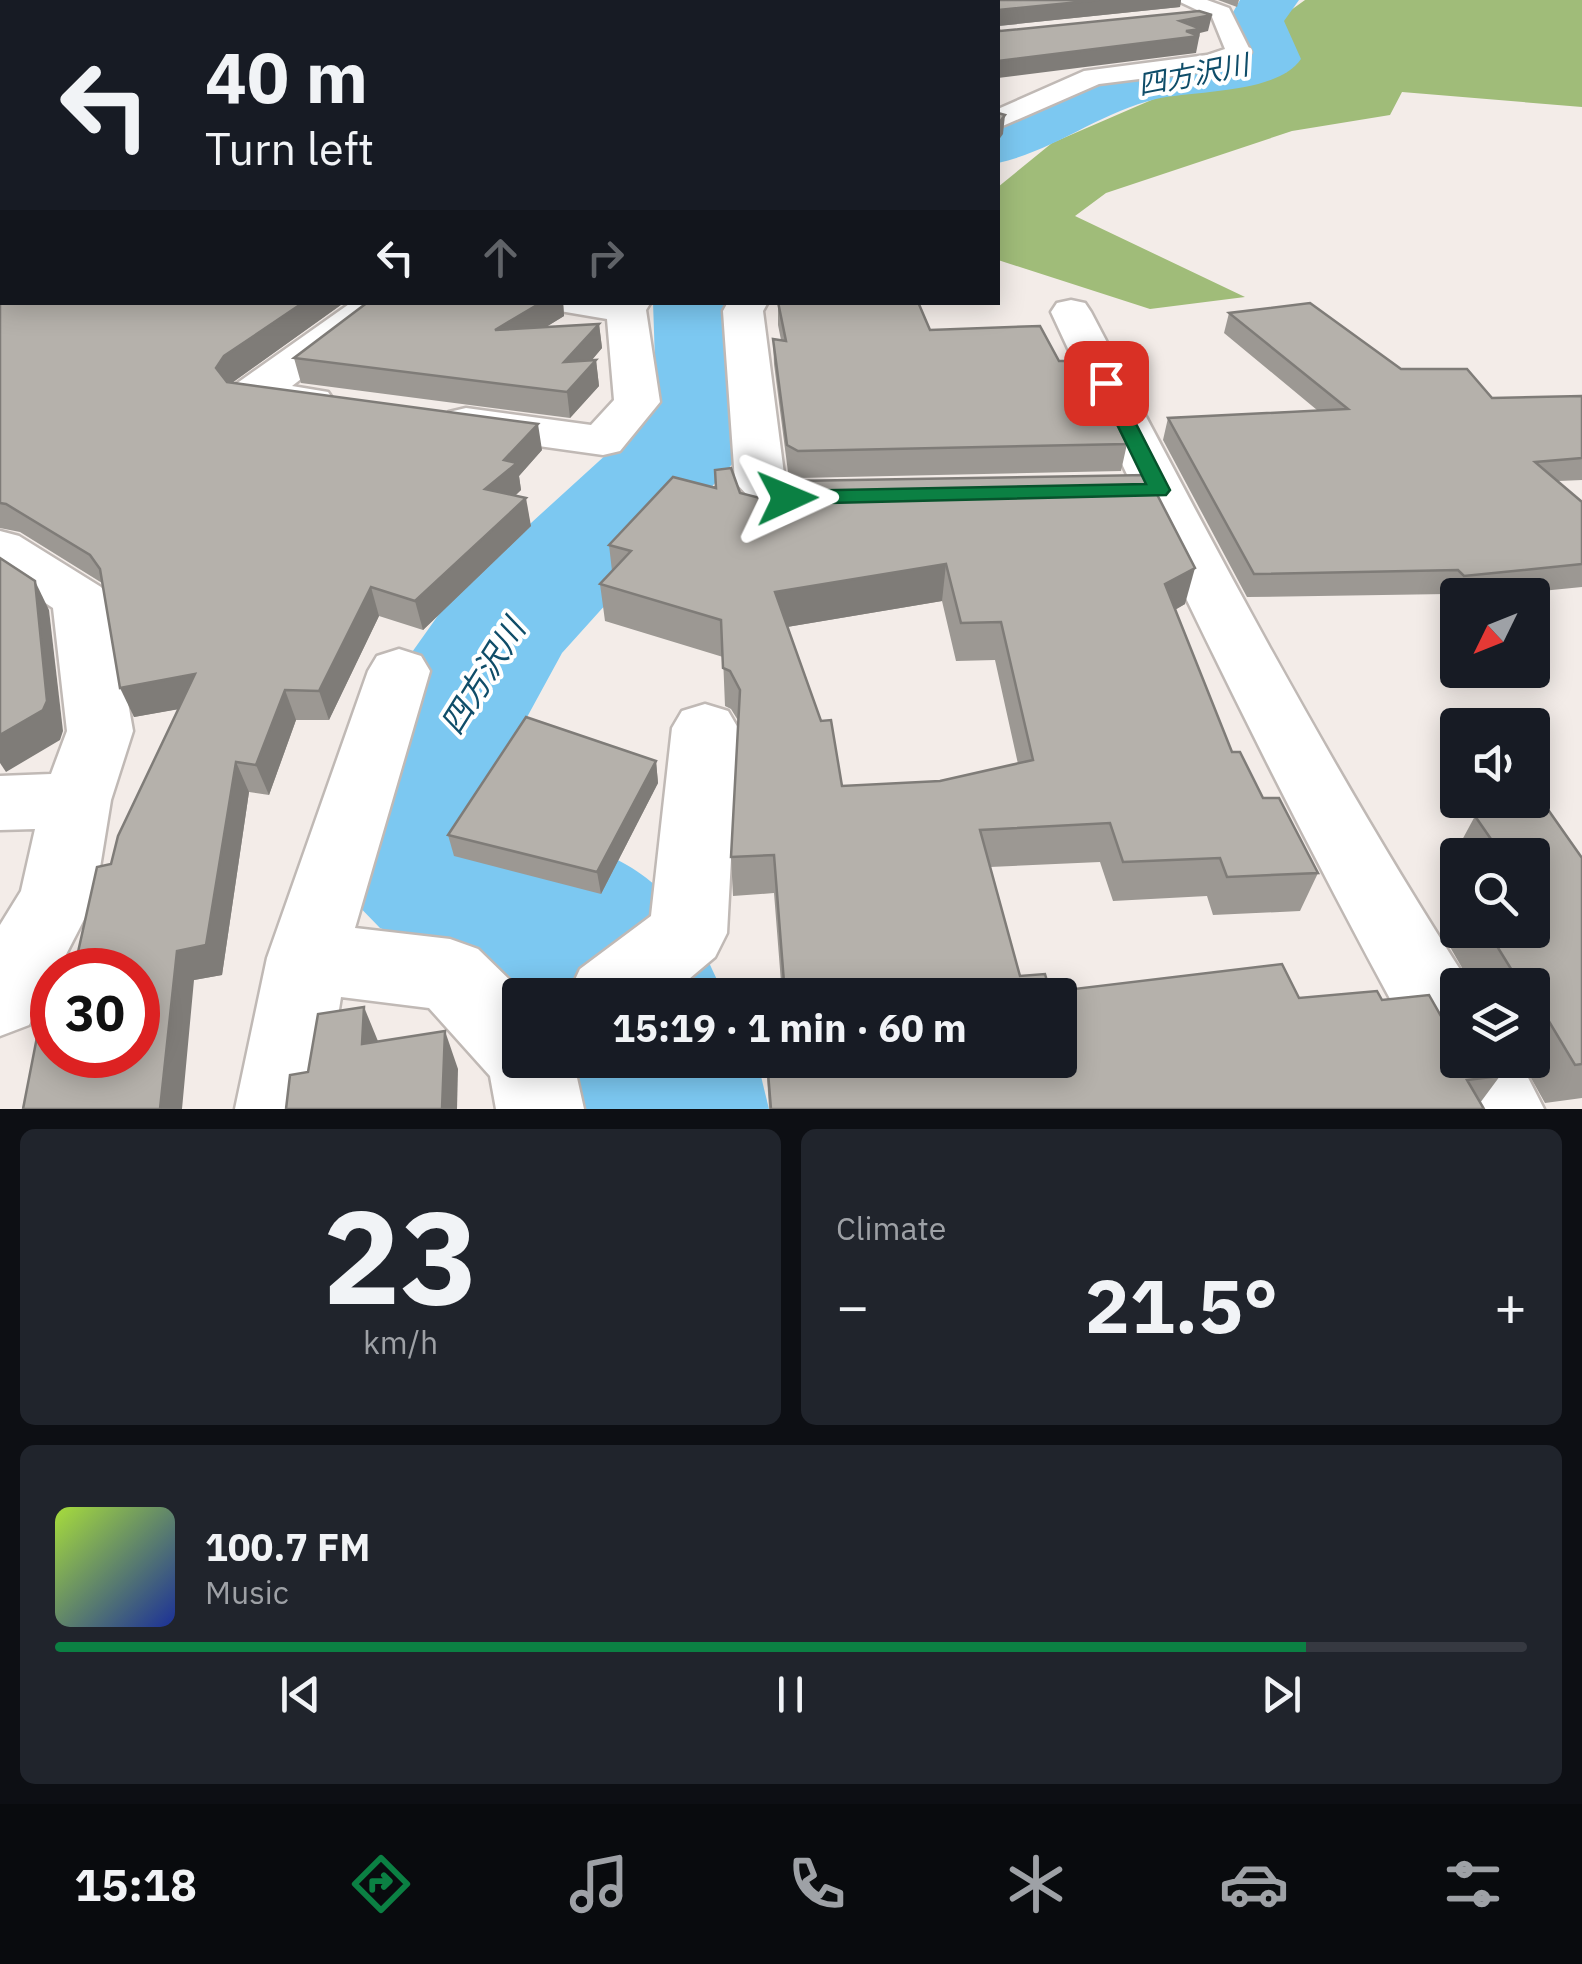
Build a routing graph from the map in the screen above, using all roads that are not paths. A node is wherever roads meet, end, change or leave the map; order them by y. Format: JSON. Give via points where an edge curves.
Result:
{"nodes":[{"id":1,"x":1187,"y":0,"type":"edge"},
{"id":2,"x":1221,"y":13,"type":"junction"},
{"id":3,"x":1165,"y":19,"type":"edge"},
{"id":4,"x":1093,"y":77,"type":"junction"},
{"id":5,"x":1000,"y":89,"type":"edge"},
{"id":6,"x":1000,"y":118,"type":"edge"},
{"id":7,"x":375,"y":305,"type":"edge"},
{"id":8,"x":746,"y":305,"type":"edge"},
{"id":9,"x":629,"y":306,"type":"edge"},
{"id":10,"x":1071,"y":312,"type":"dead end"},
{"id":11,"x":349,"y":406,"type":"edge"},
{"id":12,"x":428,"y":417,"type":"edge"},
{"id":13,"x":905,"y":496,"type":"edge"},
{"id":14,"x":0,"y":548,"type":"edge"},
{"id":15,"x":400,"y":671,"type":"dead end"},
{"id":16,"x":704,"y":728,"type":"dead end"},
{"id":17,"x":76,"y":800,"type":"junction"},
{"id":18,"x":0,"y":803,"type":"edge"},
{"id":19,"x":307,"y":958,"type":"junction"},
{"id":20,"x":631,"y":978,"type":"edge"},
{"id":21,"x":0,"y":1000,"type":"edge"},
{"id":22,"x":1440,"y":1011,"type":"edge"},
{"id":23,"x":502,"y":1029,"type":"edge"},
{"id":24,"x":534,"y":1078,"type":"edge"},
{"id":25,"x":1481,"y":1078,"type":"edge"},
{"id":26,"x":279,"y":1109,"type":"edge"},
{"id":27,"x":540,"y":1109,"type":"edge"},
{"id":28,"x":1500,"y":1109,"type":"edge"}],
"edges":[{"from":1,"to":2,"type":"street"},
{"from":2,"to":3,"type":"street"},
{"from":2,"to":4,"type":"street","via":[[1239,52],[1211,62]]},
{"from":4,"to":5,"type":"street"},
{"from":4,"to":6,"type":"street"},
{"from":7,"to":11,"type":"street","via":[[252,394]]},
{"from":8,"to":13,"type":"street","via":[[760,481],[787,498]]},
{"from":9,"to":12,"type":"street","via":[[637,402],[603,440]]},
{"from":10,"to":22,"type":"street","via":[[1130,491]]},
{"from":14,"to":17,"type":"street","via":[[81,600],[100,731]]},
{"from":15,"to":19,"type":"street"},
{"from":16,"to":20,"type":"street","via":[[688,933]]},
{"from":17,"to":18,"type":"street"},
{"from":17,"to":21,"type":"street","via":[[57,898]]},
{"from":19,"to":23,"type":"street","via":[[450,975]]},
{"from":19,"to":26,"type":"street"},
{"from":24,"to":27,"type":"street"},
{"from":25,"to":28,"type":"street"}]}
